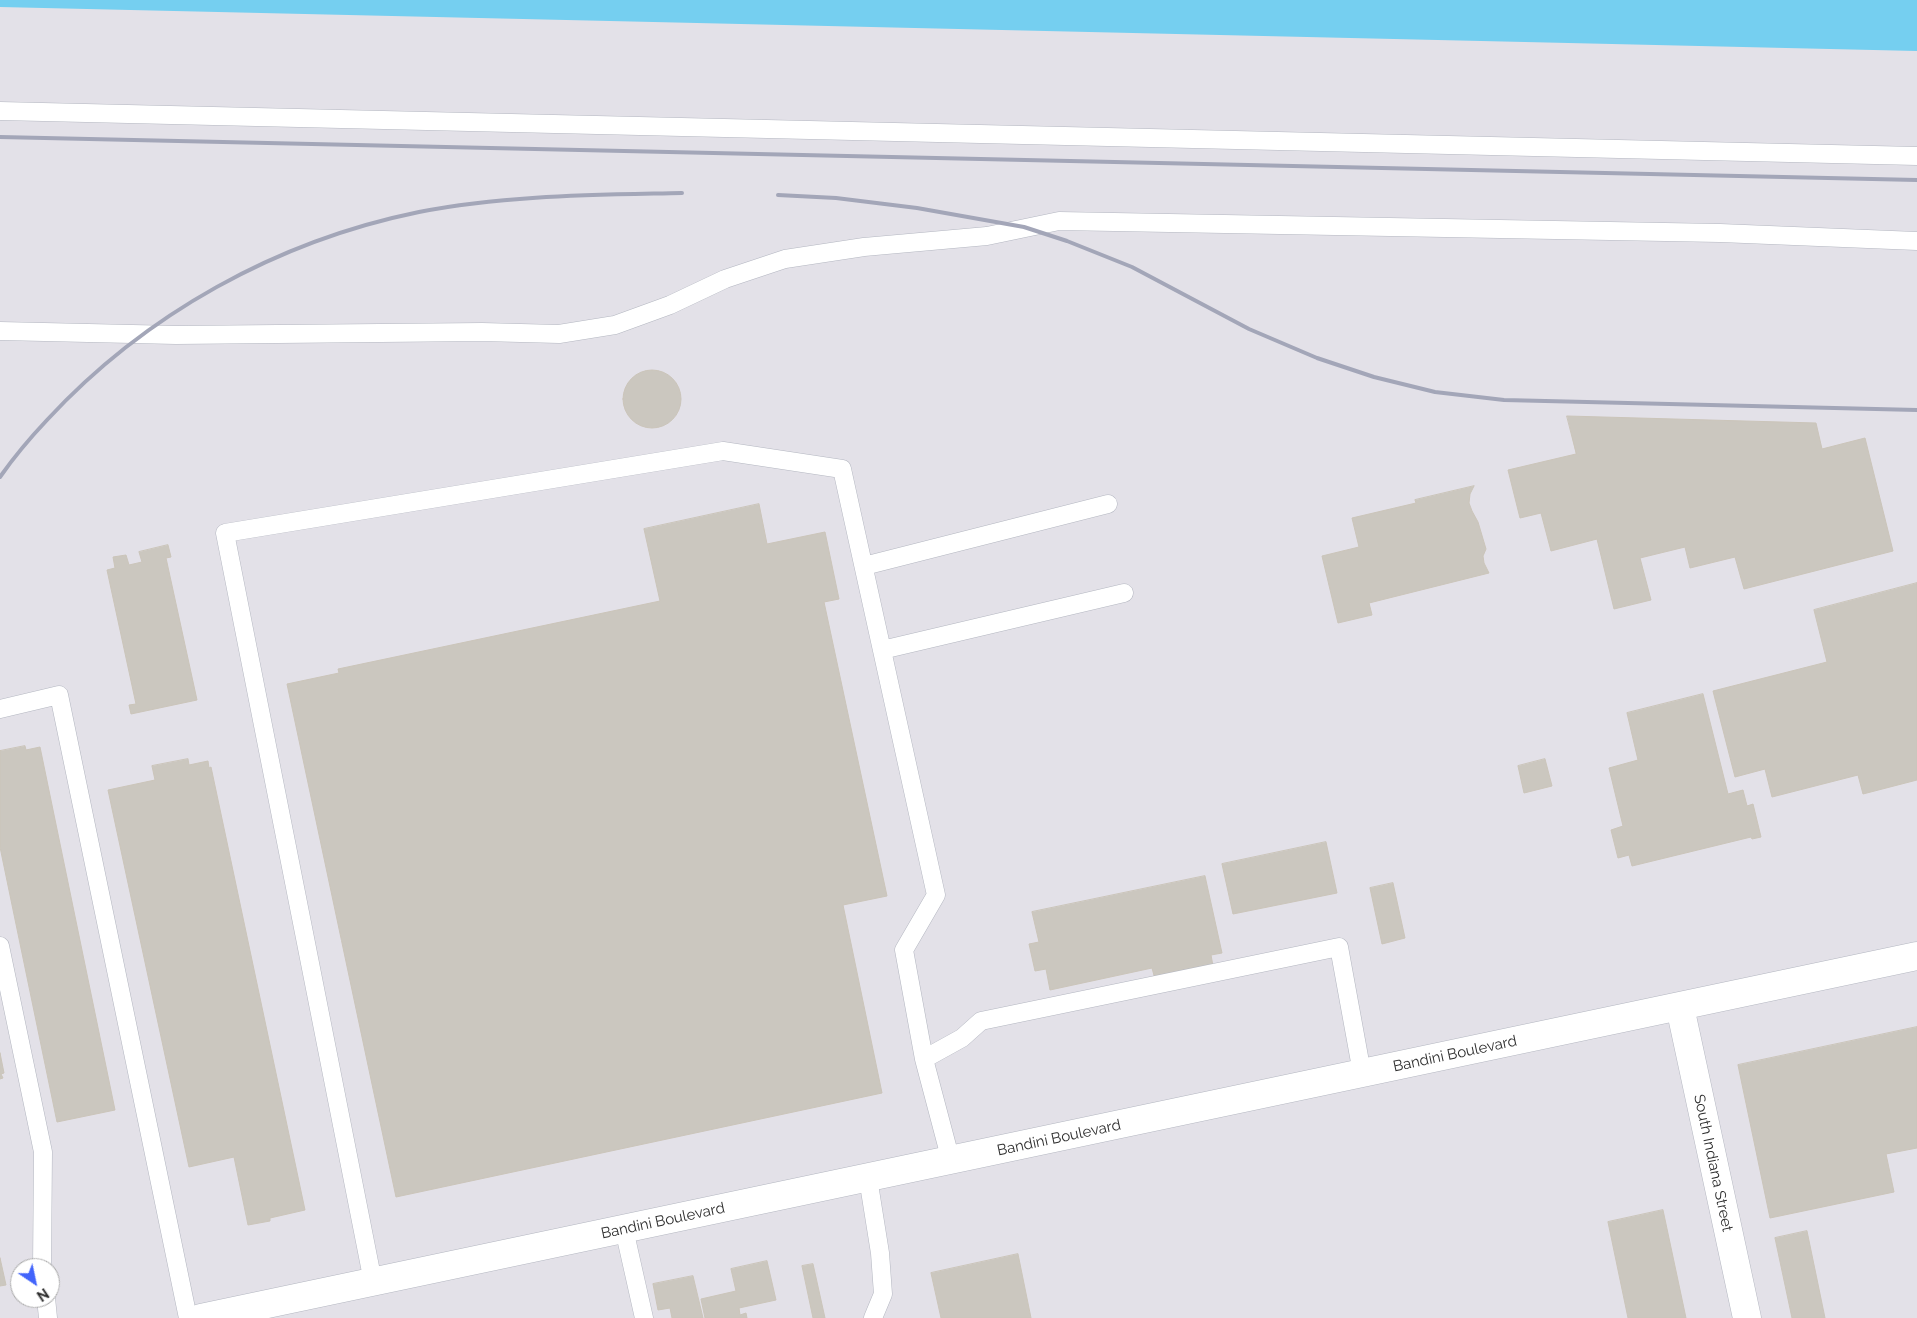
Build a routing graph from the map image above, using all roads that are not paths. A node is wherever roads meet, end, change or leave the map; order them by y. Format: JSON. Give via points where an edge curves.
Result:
{"nodes":[{"id":1,"x":0,"y":111,"type":"edge"},
{"id":2,"x":1917,"y":156,"type":"edge"},
{"id":3,"x":1917,"y":242,"type":"edge"},
{"id":4,"x":0,"y":331,"type":"edge"},
{"id":5,"x":1108,"y":504,"type":"dead end"},
{"id":6,"x":864,"y":566,"type":"junction"},
{"id":7,"x":1124,"y":593,"type":"dead end"},
{"id":8,"x":882,"y":650,"type":"junction"},
{"id":9,"x":0,"y":709,"type":"edge"},
{"id":10,"x":0,"y":946,"type":"edge"},
{"id":11,"x":1917,"y":956,"type":"edge"},
{"id":12,"x":1680,"y":1007,"type":"junction"},
{"id":13,"x":924,"y":1059,"type":"junction"},
{"id":14,"x":1362,"y":1073,"type":"junction"},
{"id":15,"x":951,"y":1161,"type":"junction"},
{"id":16,"x":868,"y":1178,"type":"junction"},
{"id":17,"x":624,"y":1230,"type":"junction"},
{"id":18,"x":42,"y":1258,"type":"edge"},
{"id":19,"x":373,"y":1282,"type":"junction"},
{"id":20,"x":188,"y":1318,"type":"edge"},
{"id":21,"x":201,"y":1318,"type":"edge"},
{"id":22,"x":644,"y":1318,"type":"edge"},
{"id":23,"x":872,"y":1318,"type":"edge"},
{"id":24,"x":1746,"y":1318,"type":"edge"}],
"edges":[{"from":1,"to":2,"type":"lane"},
{"from":3,"to":4,"type":"lane","via":[[1710,233],[1059,221],[987,236],[864,247],[785,259],[725,279],[670,305],[614,325],[559,334],[176,335]]},
{"from":5,"to":6,"type":"lane"},
{"from":6,"to":8,"type":"lane"},
{"from":6,"to":19,"type":"lane","via":[[842,469],[723,451],[226,533]]},
{"from":7,"to":8,"type":"lane"},
{"from":8,"to":13,"type":"lane","via":[[936,895],[904,950]]},
{"from":9,"to":20,"type":"lane","via":[[59,695]]},
{"from":10,"to":18,"type":"lane","via":[[43,1152]]},
{"from":11,"to":12,"type":"main road","name":"Bandini Boulevard"},
{"from":12,"to":14,"type":"main road","name":"Bandini Boulevard"},
{"from":12,"to":24,"type":"main road","name":"South Indiana Street"},
{"from":13,"to":14,"type":"lane","via":[[962,1038],[981,1021],[1339,947]]},
{"from":13,"to":15,"type":"lane"},
{"from":14,"to":15,"type":"main road","name":"Bandini Boulevard"},
{"from":15,"to":16,"type":"main road","name":"Bandini Boulevard"},
{"from":16,"to":17,"type":"main road","name":"Bandini Boulevard"},
{"from":16,"to":23,"type":"lane","via":[[883,1294]]},
{"from":17,"to":19,"type":"main road","name":"Bandini Boulevard"},
{"from":17,"to":22,"type":"lane"},
{"from":19,"to":21,"type":"main road","name":"Bandini Boulevard"}]}
